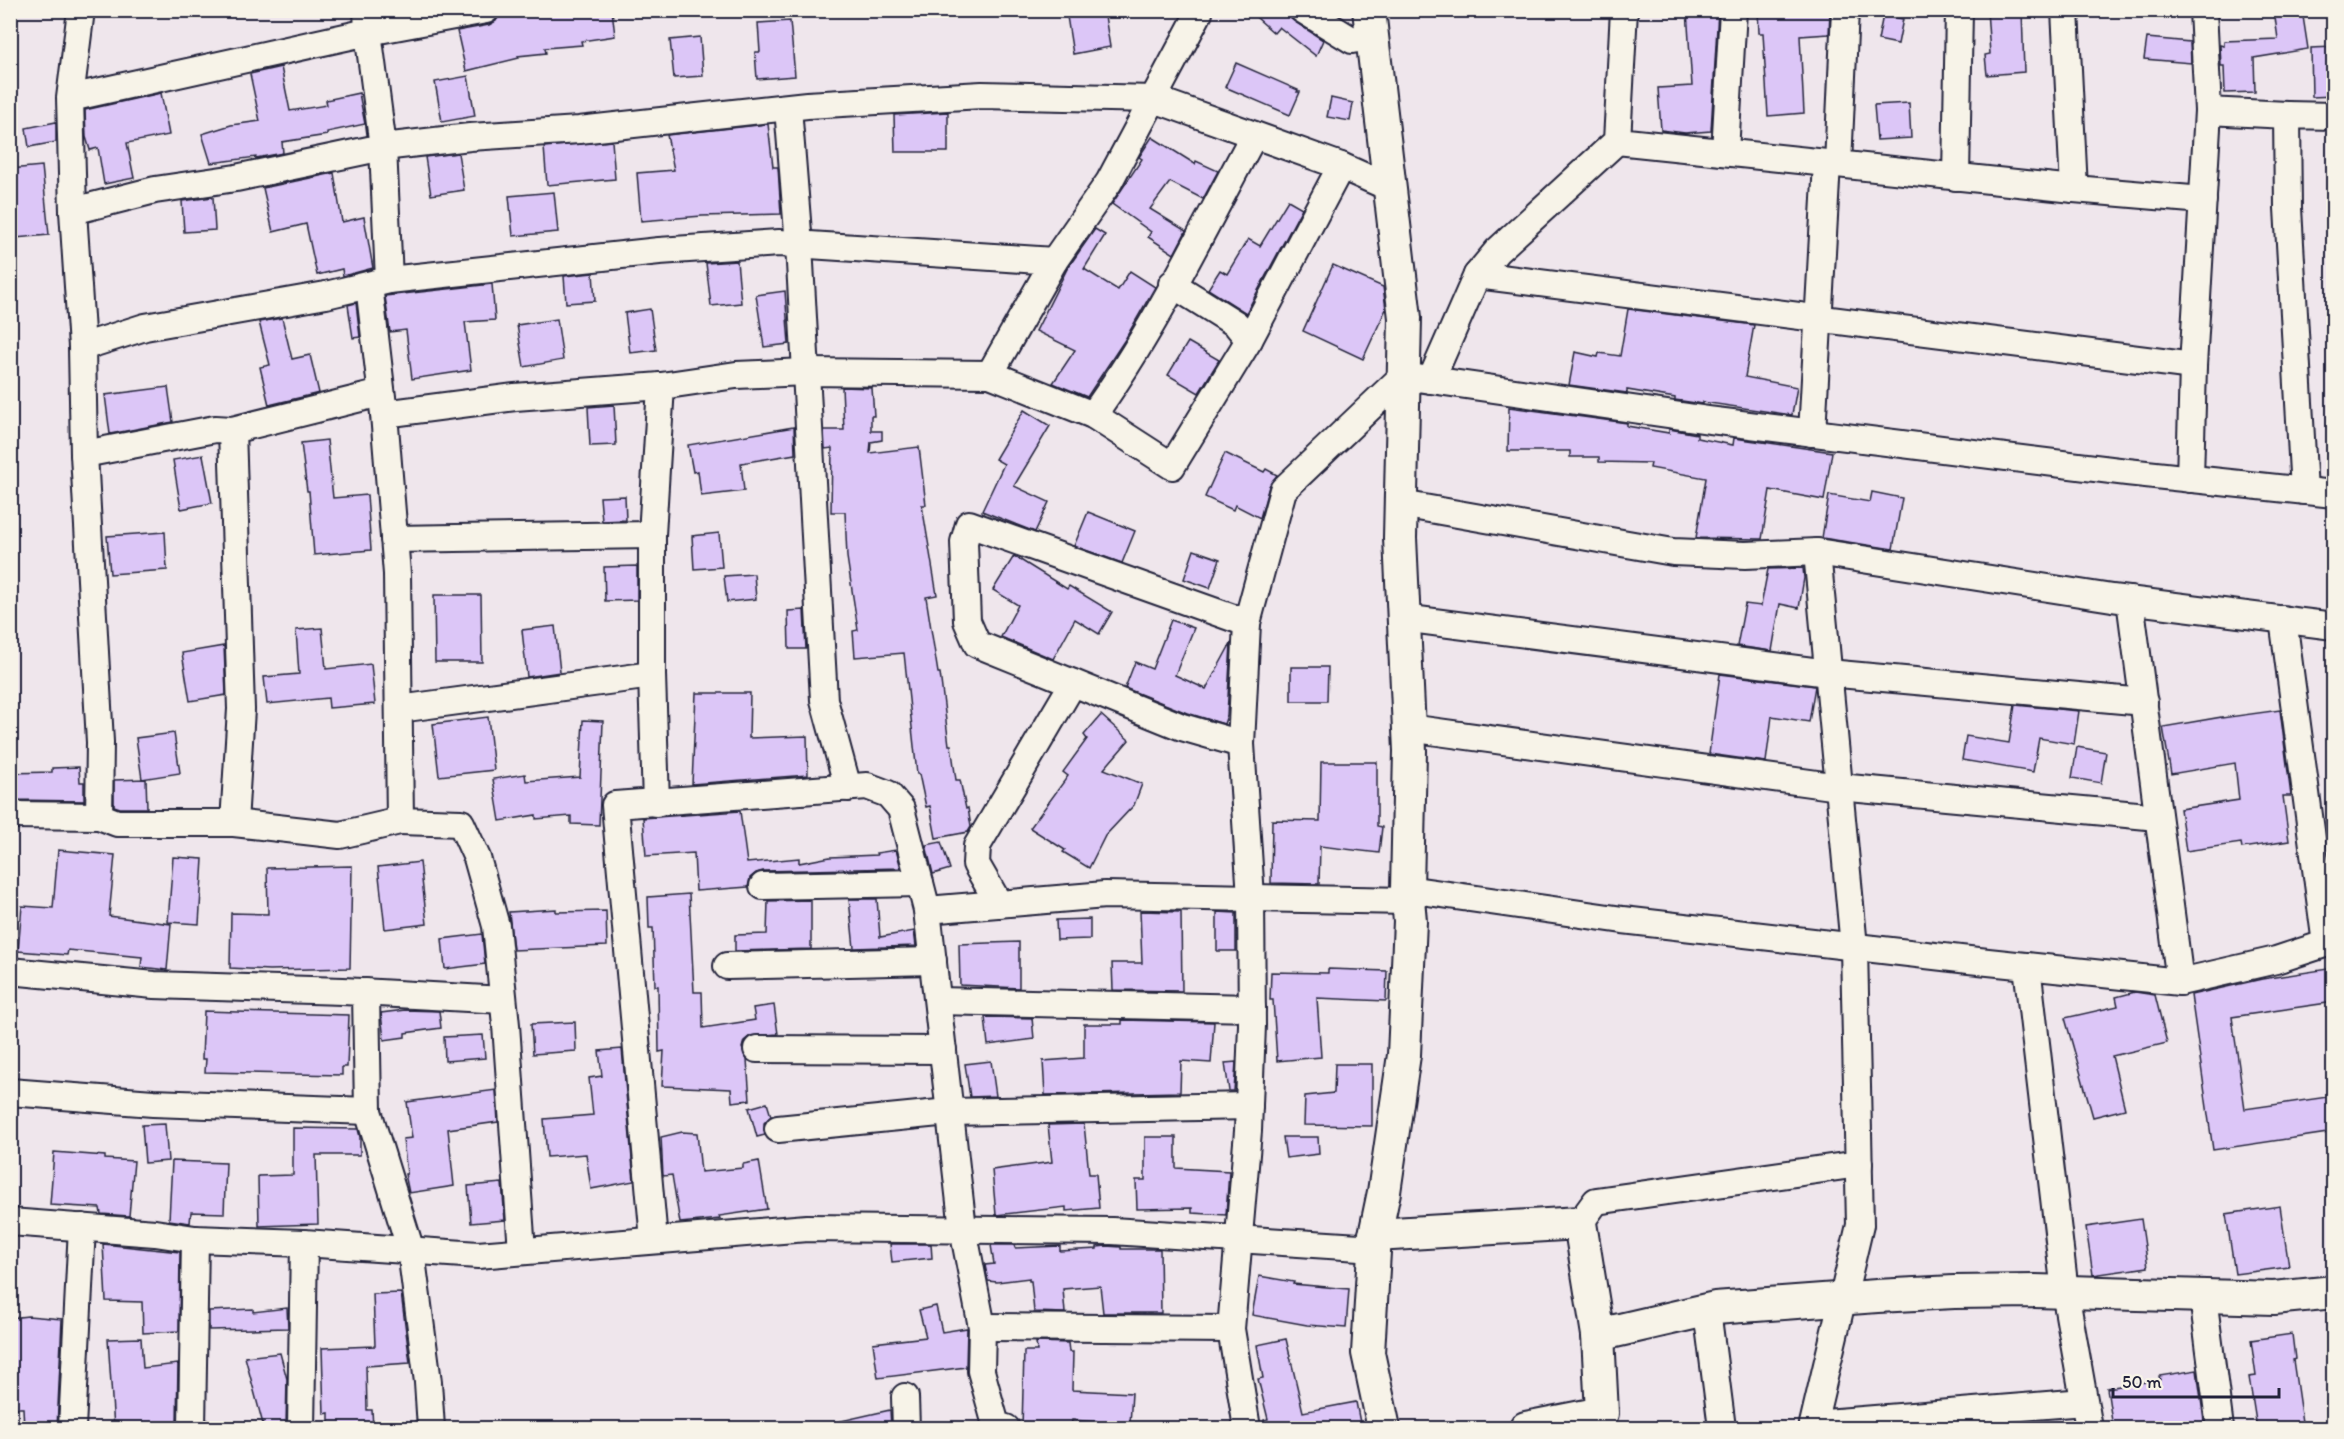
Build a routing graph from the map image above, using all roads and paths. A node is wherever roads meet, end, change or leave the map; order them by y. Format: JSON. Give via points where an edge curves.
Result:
{"nodes":[{"id":1,"x":81,"y":10,"type":"edge"},
{"id":2,"x":486,"y":10,"type":"edge"},
{"id":3,"x":1194,"y":10,"type":"edge"},
{"id":4,"x":1303,"y":10,"type":"edge"},
{"id":5,"x":1624,"y":10,"type":"edge"},
{"id":6,"x":1733,"y":10,"type":"edge"},
{"id":7,"x":1845,"y":10,"type":"edge"},
{"id":8,"x":1959,"y":10,"type":"edge"},
{"id":9,"x":2066,"y":10,"type":"edge"},
{"id":10,"x":2203,"y":10,"type":"edge"},
{"id":11,"x":367,"y":21,"type":"edge"},
{"id":12,"x":1370,"y":24,"type":"edge"},
{"id":13,"x":70,"y":98,"type":"junction"},
{"id":14,"x":1154,"y":99,"type":"junction"},
{"id":15,"x":788,"y":108,"type":"junction"},
{"id":16,"x":2208,"y":111,"type":"junction"},
{"id":17,"x":2287,"y":115,"type":"junction"},
{"id":18,"x":2334,"y":116,"type":"edge"},
{"id":19,"x":1254,"y":135,"type":"junction"},
{"id":20,"x":1617,"y":141,"type":"junction"},
{"id":21,"x":383,"y":147,"type":"junction"},
{"id":22,"x":1725,"y":152,"type":"junction"},
{"id":23,"x":1832,"y":163,"type":"junction"},
{"id":24,"x":1341,"y":166,"type":"junction"},
{"id":25,"x":1956,"y":177,"type":"junction"},
{"id":26,"x":1388,"y":187,"type":"junction"},
{"id":27,"x":2074,"y":189,"type":"junction"},
{"id":28,"x":2203,"y":200,"type":"junction"},
{"id":29,"x":73,"y":211,"type":"junction"},
{"id":30,"x":799,"y":245,"type":"junction"},
{"id":31,"x":1054,"y":261,"type":"junction"},
{"id":32,"x":1477,"y":275,"type":"junction"},
{"id":33,"x":379,"y":282,"type":"junction"},
{"id":34,"x":1172,"y":284,"type":"junction"},
{"id":35,"x":1818,"y":319,"type":"junction"},
{"id":36,"x":1249,"y":340,"type":"junction"},
{"id":37,"x":82,"y":347,"type":"junction"},
{"id":38,"x":2193,"y":366,"type":"junction"},
{"id":39,"x":806,"y":372,"type":"junction"},
{"id":40,"x":990,"y":374,"type":"junction"},
{"id":41,"x":1417,"y":378,"type":"junction"},
{"id":42,"x":660,"y":386,"type":"junction"},
{"id":43,"x":382,"y":404,"type":"junction"},
{"id":44,"x":1093,"y":415,"type":"junction"},
{"id":45,"x":232,"y":430,"type":"junction"},
{"id":46,"x":1812,"y":433,"type":"junction"},
{"id":47,"x":84,"y":454,"type":"junction"},
{"id":48,"x":2190,"y":479,"type":"junction"},
{"id":49,"x":2304,"y":491,"type":"junction"},
{"id":50,"x":2334,"y":494,"type":"edge"},
{"id":51,"x":1401,"y":504,"type":"junction"},
{"id":52,"x":652,"y":535,"type":"junction"},
{"id":53,"x":394,"y":539,"type":"junction"},
{"id":54,"x":1817,"y":552,"type":"junction"},
{"id":55,"x":2130,"y":600,"type":"junction"},
{"id":56,"x":1404,"y":618,"type":"junction"},
{"id":57,"x":2283,"y":620,"type":"junction"},
{"id":58,"x":1247,"y":623,"type":"junction"},
{"id":59,"x":2334,"y":626,"type":"edge"},
{"id":60,"x":1828,"y":673,"type":"junction"},
{"id":61,"x":652,"y":675,"type":"junction"},
{"id":62,"x":1073,"y":683,"type":"junction"},
{"id":63,"x":2144,"y":702,"type":"junction"},
{"id":64,"x":399,"y":709,"type":"junction"},
{"id":65,"x":1409,"y":728,"type":"junction"},
{"id":66,"x":1241,"y":744,"type":"junction"},
{"id":67,"x":1839,"y":787,"type":"junction"},
{"id":68,"x":848,"y":788,"type":"junction"},
{"id":69,"x":656,"y":802,"type":"junction"},
{"id":70,"x":10,"y":815,"type":"edge"},
{"id":71,"x":99,"y":816,"type":"junction"},
{"id":72,"x":2158,"y":817,"type":"junction"},
{"id":73,"x":400,"y":821,"type":"junction"},
{"id":74,"x":234,"y":823,"type":"junction"},
{"id":75,"x":920,"y":882,"type":"junction"},
{"id":76,"x":763,"y":886,"type":"dead end"},
{"id":77,"x":1408,"y":895,"type":"junction"},
{"id":78,"x":1251,"y":897,"type":"junction"},
{"id":79,"x":999,"y":904,"type":"junction"},
{"id":80,"x":927,"y":910,"type":"junction"},
{"id":81,"x":2330,"y":943,"type":"edge"},
{"id":82,"x":1854,"y":946,"type":"junction"},
{"id":83,"x":933,"y":961,"type":"junction"},
{"id":84,"x":728,"y":966,"type":"dead end"},
{"id":85,"x":2027,"y":966,"type":"junction"},
{"id":86,"x":10,"y":971,"type":"edge"},
{"id":87,"x":2180,"y":982,"type":"junction"},
{"id":88,"x":366,"y":992,"type":"junction"},
{"id":89,"x":503,"y":1000,"type":"junction"},
{"id":90,"x":938,"y":1001,"type":"junction"},
{"id":91,"x":1252,"y":1008,"type":"junction"},
{"id":92,"x":757,"y":1049,"type":"dead end"},
{"id":93,"x":943,"y":1050,"type":"junction"},
{"id":94,"x":10,"y":1092,"type":"edge"},
{"id":95,"x":1249,"y":1106,"type":"junction"},
{"id":96,"x":368,"y":1112,"type":"junction"},
{"id":97,"x":950,"y":1112,"type":"junction"},
{"id":98,"x":778,"y":1129,"type":"dead end"},
{"id":99,"x":1859,"y":1164,"type":"junction"},
{"id":100,"x":10,"y":1222,"type":"edge"},
{"id":101,"x":1580,"y":1223,"type":"junction"},
{"id":102,"x":82,"y":1227,"type":"junction"},
{"id":103,"x":963,"y":1229,"type":"junction"},
{"id":104,"x":195,"y":1239,"type":"junction"},
{"id":105,"x":1238,"y":1239,"type":"junction"},
{"id":106,"x":654,"y":1240,"type":"junction"},
{"id":107,"x":1375,"y":1242,"type":"junction"},
{"id":108,"x":304,"y":1243,"type":"junction"},
{"id":109,"x":411,"y":1251,"type":"junction"},
{"id":110,"x":522,"y":1251,"type":"junction"},
{"id":111,"x":2065,"y":1292,"type":"junction"},
{"id":112,"x":2334,"y":1292,"type":"edge"},
{"id":113,"x":2203,"y":1297,"type":"junction"},
{"id":114,"x":1842,"y":1299,"type":"junction"},
{"id":115,"x":1707,"y":1310,"type":"junction"},
{"id":116,"x":982,"y":1327,"type":"junction"},
{"id":117,"x":1231,"y":1329,"type":"junction"},
{"id":118,"x":1598,"y":1335,"type":"junction"},
{"id":119,"x":905,"y":1397,"type":"dead end"},
{"id":120,"x":2084,"y":1402,"type":"junction"},
{"id":121,"x":1603,"y":1420,"type":"edge"},
{"id":122,"x":72,"y":1428,"type":"edge"},
{"id":123,"x":192,"y":1428,"type":"edge"},
{"id":124,"x":301,"y":1428,"type":"edge"},
{"id":125,"x":431,"y":1428,"type":"edge"},
{"id":126,"x":906,"y":1428,"type":"edge"},
{"id":127,"x":1006,"y":1428,"type":"edge"},
{"id":128,"x":1246,"y":1428,"type":"edge"},
{"id":129,"x":1384,"y":1428,"type":"edge"},
{"id":130,"x":1526,"y":1428,"type":"edge"},
{"id":131,"x":1722,"y":1428,"type":"edge"},
{"id":132,"x":2089,"y":1428,"type":"edge"},
{"id":133,"x":2220,"y":1428,"type":"edge"}],
"edges":[{"from":1,"to":13,"type":"street"},
{"from":2,"to":11,"type":"street"},
{"from":3,"to":14,"type":"street","via":[[1199,13]]},
{"from":4,"to":12,"type":"street","via":[[1352,40]]},
{"from":5,"to":20,"type":"street"},
{"from":6,"to":22,"type":"street"},
{"from":7,"to":23,"type":"street"},
{"from":8,"to":25,"type":"street"},
{"from":9,"to":27,"type":"street"},
{"from":10,"to":16,"type":"street"},
{"from":11,"to":13,"type":"street"},
{"from":11,"to":21,"type":"street"},
{"from":12,"to":26,"type":"street"},
{"from":13,"to":29,"type":"street"},
{"from":14,"to":15,"type":"street","via":[[982,95]]},
{"from":14,"to":19,"type":"street"},
{"from":14,"to":31,"type":"street","via":[[1108,182]]},
{"from":15,"to":21,"type":"street"},
{"from":15,"to":30,"type":"street"},
{"from":16,"to":17,"type":"street"},
{"from":16,"to":28,"type":"street"},
{"from":17,"to":18,"type":"street"},
{"from":17,"to":49,"type":"street","via":[[2288,208]]},
{"from":19,"to":24,"type":"street"},
{"from":19,"to":34,"type":"street"},
{"from":20,"to":22,"type":"street"},
{"from":20,"to":32,"type":"street","via":[[1497,251]]},
{"from":21,"to":29,"type":"street","via":[[236,178],[155,190]]},
{"from":21,"to":33,"type":"street"},
{"from":22,"to":23,"type":"street"},
{"from":23,"to":25,"type":"street"},
{"from":23,"to":35,"type":"street"},
{"from":24,"to":26,"type":"street"},
{"from":24,"to":36,"type":"street"},
{"from":25,"to":27,"type":"street"},
{"from":26,"to":41,"type":"street"},
{"from":27,"to":28,"type":"street"},
{"from":28,"to":38,"type":"street"},
{"from":29,"to":37,"type":"street"},
{"from":30,"to":31,"type":"street"},
{"from":30,"to":33,"type":"street","via":[[659,251]]},
{"from":30,"to":39,"type":"street"},
{"from":31,"to":40,"type":"street"},
{"from":32,"to":35,"type":"street"},
{"from":32,"to":41,"type":"street"},
{"from":33,"to":37,"type":"street","via":[[146,327]]},
{"from":33,"to":43,"type":"street"},
{"from":34,"to":36,"type":"street","via":[[1236,324]]},
{"from":34,"to":44,"type":"street"},
{"from":35,"to":38,"type":"street"},
{"from":35,"to":46,"type":"street"},
{"from":36,"to":44,"type":"street","via":[[1172,466]]},
{"from":37,"to":47,"type":"street"},
{"from":38,"to":48,"type":"street"},
{"from":39,"to":40,"type":"street"},
{"from":39,"to":42,"type":"street","via":[[736,375]]},
{"from":39,"to":68,"type":"street","via":[[824,700]]},
{"from":40,"to":44,"type":"street"},
{"from":41,"to":46,"type":"street"},
{"from":41,"to":51,"type":"street"},
{"from":41,"to":58,"type":"street","via":[[1283,490]]},
{"from":42,"to":43,"type":"street"},
{"from":42,"to":52,"type":"street"},
{"from":43,"to":45,"type":"street"},
{"from":43,"to":53,"type":"street"},
{"from":45,"to":47,"type":"street","via":[[215,429]]},
{"from":45,"to":74,"type":"street","via":[[241,709]]},
{"from":46,"to":48,"type":"street"},
{"from":47,"to":71,"type":"street","via":[[100,741]]},
{"from":48,"to":49,"type":"street"},
{"from":49,"to":50,"type":"street"},
{"from":51,"to":54,"type":"street","via":[[1672,552]]},
{"from":51,"to":56,"type":"street"},
{"from":52,"to":53,"type":"street"},
{"from":52,"to":61,"type":"street"},
{"from":53,"to":64,"type":"street"},
{"from":54,"to":55,"type":"street"},
{"from":54,"to":60,"type":"street"},
{"from":55,"to":57,"type":"street"},
{"from":55,"to":63,"type":"street"},
{"from":56,"to":60,"type":"street"},
{"from":56,"to":65,"type":"street"},
{"from":57,"to":59,"type":"street"},
{"from":57,"to":81,"type":"street"},
{"from":58,"to":62,"type":"street","via":[[969,525],[964,542],[967,621],[977,644]]},
{"from":58,"to":66,"type":"street"},
{"from":60,"to":63,"type":"street"},
{"from":60,"to":67,"type":"street"},
{"from":61,"to":64,"type":"street"},
{"from":61,"to":69,"type":"street"},
{"from":62,"to":66,"type":"street","via":[[1182,727]]},
{"from":62,"to":79,"type":"street","via":[[977,846],[976,864]]},
{"from":63,"to":72,"type":"street"},
{"from":64,"to":73,"type":"street"},
{"from":65,"to":67,"type":"street"},
{"from":65,"to":77,"type":"street"},
{"from":66,"to":78,"type":"street"},
{"from":67,"to":72,"type":"street"},
{"from":67,"to":82,"type":"street"},
{"from":68,"to":69,"type":"street"},
{"from":68,"to":75,"type":"street","via":[[867,786],[888,794],[901,809]]},
{"from":69,"to":106,"type":"street","via":[[615,806]]},
{"from":70,"to":71,"type":"street"},
{"from":71,"to":74,"type":"street","via":[[117,823]]},
{"from":72,"to":87,"type":"street"},
{"from":73,"to":74,"type":"street","via":[[340,835]]},
{"from":73,"to":89,"type":"street","via":[[461,823],[477,858],[496,926]]},
{"from":75,"to":76,"type":"street"},
{"from":75,"to":80,"type":"street"},
{"from":77,"to":78,"type":"street"},
{"from":77,"to":82,"type":"street"},
{"from":77,"to":107,"type":"street","via":[[1404,1055]]},
{"from":78,"to":79,"type":"street","via":[[1105,895]]},
{"from":78,"to":91,"type":"street"},
{"from":79,"to":80,"type":"street"},
{"from":80,"to":83,"type":"street"},
{"from":81,"to":87,"type":"street"},
{"from":82,"to":85,"type":"street"},
{"from":82,"to":99,"type":"street"},
{"from":83,"to":84,"type":"street"},
{"from":83,"to":90,"type":"street"},
{"from":85,"to":87,"type":"street"},
{"from":85,"to":111,"type":"street"},
{"from":86,"to":88,"type":"street","via":[[154,985]]},
{"from":88,"to":89,"type":"street"},
{"from":88,"to":96,"type":"street"},
{"from":89,"to":110,"type":"street"},
{"from":90,"to":91,"type":"street"},
{"from":90,"to":93,"type":"street"},
{"from":91,"to":95,"type":"street"},
{"from":92,"to":93,"type":"street"},
{"from":93,"to":97,"type":"street"},
{"from":94,"to":96,"type":"street","via":[[153,1103]]},
{"from":95,"to":97,"type":"street"},
{"from":95,"to":105,"type":"street"},
{"from":96,"to":109,"type":"street"},
{"from":97,"to":98,"type":"street"},
{"from":97,"to":103,"type":"street"},
{"from":99,"to":101,"type":"street","via":[[1596,1201]]},
{"from":99,"to":114,"type":"street","via":[[1860,1225]]},
{"from":100,"to":102,"type":"street"},
{"from":101,"to":107,"type":"street"},
{"from":101,"to":118,"type":"street"},
{"from":102,"to":104,"type":"street"},
{"from":102,"to":122,"type":"street"},
{"from":103,"to":105,"type":"street","via":[[1112,1231]]},
{"from":103,"to":106,"type":"street","via":[[807,1228]]},
{"from":103,"to":116,"type":"street"},
{"from":104,"to":108,"type":"street"},
{"from":104,"to":123,"type":"street"},
{"from":105,"to":107,"type":"street"},
{"from":105,"to":117,"type":"street"},
{"from":106,"to":110,"type":"street"},
{"from":107,"to":129,"type":"street","via":[[1368,1353]]},
{"from":108,"to":109,"type":"street"},
{"from":108,"to":124,"type":"street"},
{"from":109,"to":110,"type":"street","via":[[478,1255]]},
{"from":109,"to":125,"type":"street"},
{"from":111,"to":113,"type":"street"},
{"from":111,"to":114,"type":"street","via":[[1954,1292]]},
{"from":111,"to":120,"type":"street"},
{"from":112,"to":113,"type":"street","via":[[2274,1298]]},
{"from":113,"to":133,"type":"street"},
{"from":114,"to":115,"type":"street"},
{"from":114,"to":120,"type":"street","via":[[1813,1424]]},
{"from":115,"to":118,"type":"street"},
{"from":115,"to":131,"type":"street"},
{"from":116,"to":117,"type":"street"},
{"from":116,"to":127,"type":"street","via":[[981,1371],[996,1425]]},
{"from":117,"to":128,"type":"street"},
{"from":118,"to":121,"type":"street"},
{"from":119,"to":126,"type":"street"},
{"from":120,"to":132,"type":"street"},
{"from":121,"to":130,"type":"street"}]}
